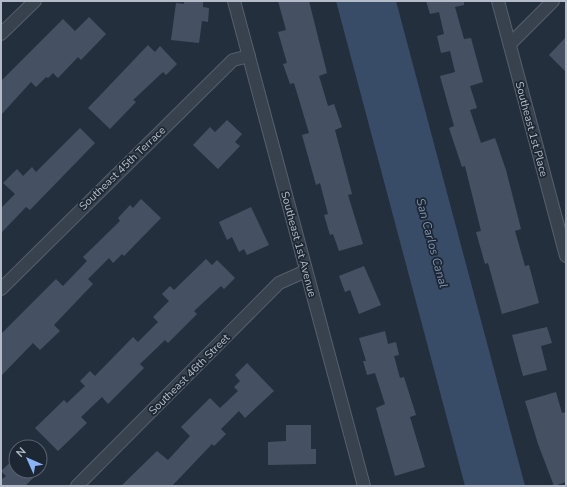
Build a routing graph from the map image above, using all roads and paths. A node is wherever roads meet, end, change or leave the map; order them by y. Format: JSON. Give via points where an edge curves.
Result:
{"nodes":[{"id":1,"x":34,"y":1,"type":"edge"},
{"id":2,"x":234,"y":1,"type":"edge"},
{"id":3,"x":498,"y":1,"type":"edge"},
{"id":4,"x":554,"y":1,"type":"edge"},
{"id":5,"x":1,"y":34,"type":"edge"},
{"id":6,"x":510,"y":44,"type":"junction"},
{"id":7,"x":249,"y":56,"type":"junction"},
{"id":8,"x":566,"y":256,"type":"edge"},
{"id":9,"x":306,"y":271,"type":"junction"},
{"id":10,"x":1,"y":289,"type":"edge"},
{"id":11,"x":360,"y":484,"type":"edge"},
{"id":12,"x":77,"y":486,"type":"edge"}],
"edges":[{"from":1,"to":5,"type":"street"},
{"from":2,"to":7,"type":"street","name":"Southeast 1st Avenue"},
{"from":3,"to":6,"type":"street","name":"Southeast 1st Place"},
{"from":4,"to":6,"type":"street"},
{"from":6,"to":8,"type":"street","name":"Southeast 1st Place"},
{"from":7,"to":9,"type":"street","name":"Southeast 1st Avenue"},
{"from":7,"to":10,"type":"street","name":"Southeast 45th Terrace","via":[[233,60]]},
{"from":9,"to":11,"type":"street","name":"Southeast 1st Avenue"},
{"from":9,"to":12,"type":"street","name":"Southeast 46th Street","via":[[279,283]]}]}
